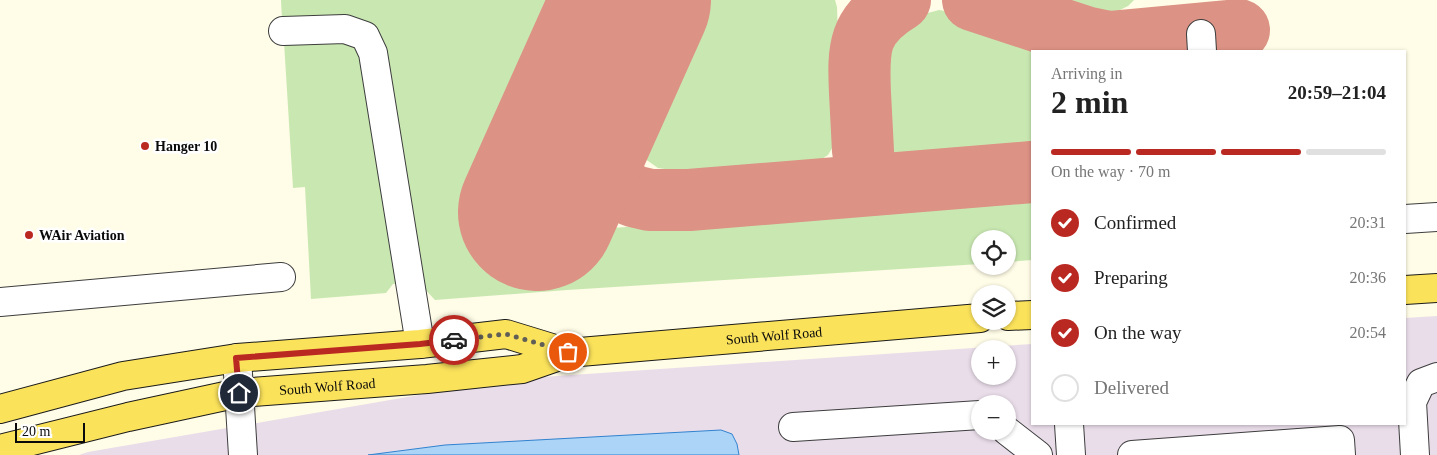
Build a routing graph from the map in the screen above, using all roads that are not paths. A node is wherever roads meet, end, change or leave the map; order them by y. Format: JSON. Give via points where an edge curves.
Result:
{"nodes":[{"id":1,"x":283,"y":31,"type":"dead end"},
{"id":2,"x":1437,"y":217,"type":"edge"},
{"id":3,"x":1406,"y":219,"type":"edge"},
{"id":4,"x":281,"y":277,"type":"dead end"},
{"id":5,"x":1437,"y":288,"type":"edge"},
{"id":6,"x":1406,"y":290,"type":"edge"},
{"id":7,"x":0,"y":302,"type":"edge"},
{"id":8,"x":1031,"y":315,"type":"edge"},
{"id":9,"x":1016,"y":316,"type":"edge"},
{"id":10,"x":971,"y":319,"type":"edge"},
{"id":11,"x":420,"y":344,"type":"junction"},
{"id":12,"x":568,"y":352,"type":"junction"},
{"id":13,"x":236,"y":358,"type":"junction"},
{"id":14,"x":1437,"y":377,"type":"edge"},
{"id":15,"x":239,"y":393,"type":"junction"},
{"id":16,"x":0,"y":409,"type":"edge"},
{"id":17,"x":971,"y":416,"type":"edge"},
{"id":18,"x":1069,"y":425,"type":"edge"},
{"id":19,"x":793,"y":427,"type":"dead end"},
{"id":20,"x":1016,"y":438,"type":"edge"},
{"id":21,"x":0,"y":449,"type":"edge"},
{"id":22,"x":1172,"y":454,"type":"edge"},
{"id":23,"x":243,"y":455,"type":"edge"},
{"id":24,"x":1038,"y":455,"type":"edge"},
{"id":25,"x":1071,"y":455,"type":"edge"},
{"id":26,"x":1132,"y":455,"type":"edge"},
{"id":27,"x":1341,"y":455,"type":"edge"},
{"id":28,"x":1415,"y":455,"type":"edge"}],
"edges":[{"from":1,"to":11,"type":"street","via":[[345,29],[365,36],[373,54]]},
{"from":2,"to":3,"type":"street"},
{"from":4,"to":7,"type":"street"},
{"from":5,"to":6,"type":"main road"},
{"from":8,"to":9,"type":"main road"},
{"from":10,"to":12,"type":"main road","name":"South Wolf Road"},
{"from":11,"to":12,"type":"main road","name":"South Wolf Road","via":[[506,334]]},
{"from":11,"to":13,"type":"main road","name":"South Wolf Road"},
{"from":12,"to":15,"type":"main road","name":"South Wolf Road","via":[[522,369]]},
{"from":13,"to":15,"type":"street"},
{"from":13,"to":16,"type":"main road","name":"South Wolf Road","via":[[123,376]]},
{"from":14,"to":28,"type":"street","via":[[1421,382],[1412,402]]},
{"from":15,"to":21,"type":"main road","name":"South Wolf Road","via":[[128,416]]},
{"from":15,"to":23,"type":"street"},
{"from":17,"to":19,"type":"street"},
{"from":18,"to":25,"type":"street"},
{"from":20,"to":24,"type":"street"},
{"from":22,"to":26,"type":"street"},
{"from":22,"to":27,"type":"street","via":[[1340,440]]}]}
